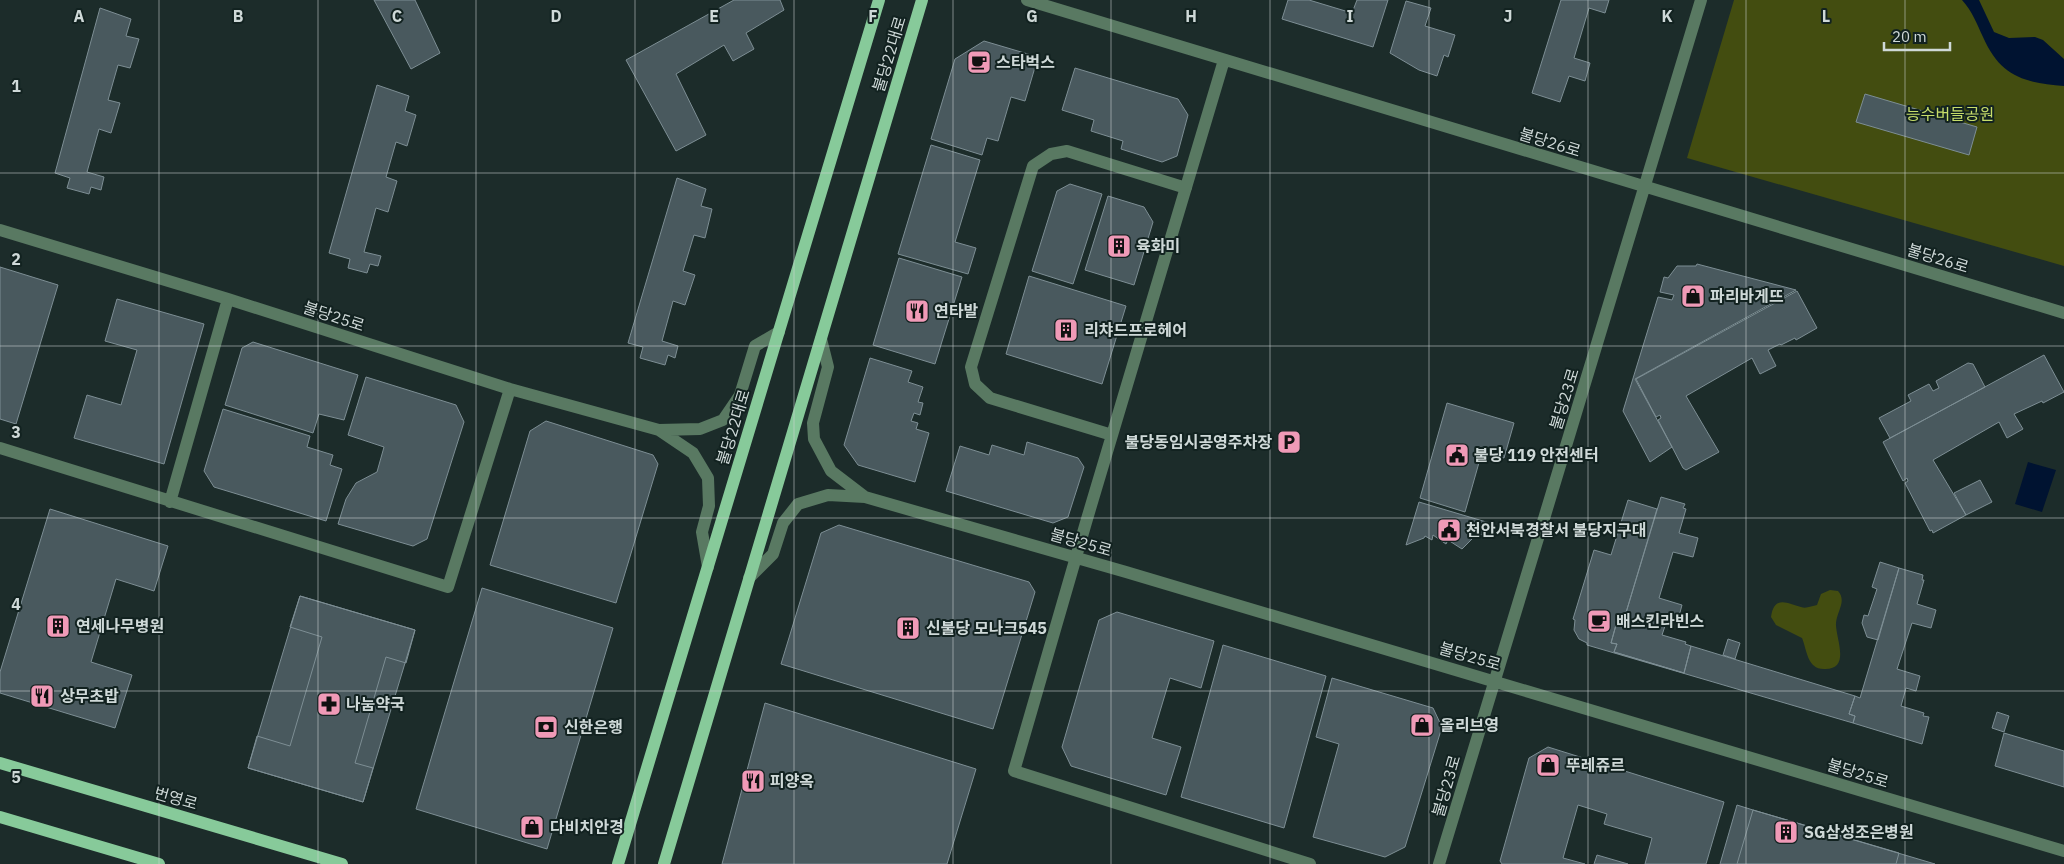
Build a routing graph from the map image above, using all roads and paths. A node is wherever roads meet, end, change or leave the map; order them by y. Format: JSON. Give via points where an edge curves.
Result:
{"nodes":[{"id":1,"x":879,"y":0,"type":"edge"},
{"id":2,"x":922,"y":0,"type":"edge"},
{"id":3,"x":1027,"y":0,"type":"edge"},
{"id":4,"x":1701,"y":0,"type":"edge"},
{"id":5,"x":1224,"y":60,"type":"junction"},
{"id":6,"x":1646,"y":187,"type":"junction"},
{"id":7,"x":1186,"y":188,"type":"junction"},
{"id":8,"x":0,"y":230,"type":"edge"},
{"id":9,"x":228,"y":299,"type":"junction"},
{"id":10,"x":2064,"y":312,"type":"edge"},
{"id":11,"x":779,"y":332,"type":"junction"},
{"id":12,"x":821,"y":339,"type":"junction"},
{"id":13,"x":510,"y":389,"type":"junction"},
{"id":14,"x":659,"y":430,"type":"junction"},
{"id":15,"x":1112,"y":435,"type":"junction"},
{"id":16,"x":0,"y":448,"type":"edge"},
{"id":17,"x":865,"y":498,"type":"junction"},
{"id":18,"x":170,"y":502,"type":"junction"},
{"id":19,"x":1076,"y":557,"type":"junction"},
{"id":20,"x":708,"y":567,"type":"junction"},
{"id":21,"x":749,"y":578,"type":"junction"},
{"id":22,"x":1494,"y":680,"type":"junction"},
{"id":23,"x":0,"y":763,"type":"edge"},
{"id":24,"x":0,"y":816,"type":"edge"},
{"id":25,"x":2064,"y":851,"type":"edge"},
{"id":26,"x":159,"y":864,"type":"edge"},
{"id":27,"x":342,"y":864,"type":"edge"},
{"id":28,"x":618,"y":864,"type":"edge"},
{"id":29,"x":664,"y":864,"type":"edge"},
{"id":30,"x":1310,"y":864,"type":"edge"},
{"id":31,"x":1439,"y":864,"type":"edge"}],
"edges":[{"from":1,"to":11,"type":"main road","name":"불당22대로"},
{"from":2,"to":12,"type":"main road","name":"불당22대로"},
{"from":3,"to":5,"type":"street","name":"불당26로"},
{"from":4,"to":6,"type":"street","name":"불당23로"},
{"from":5,"to":6,"type":"street","name":"불당26로"},
{"from":5,"to":7,"type":"street"},
{"from":6,"to":10,"type":"street","name":"불당26로"},
{"from":6,"to":22,"type":"street","name":"불당23로"},
{"from":7,"to":15,"type":"street"},
{"from":7,"to":15,"type":"street","via":[[1068,151],[1051,154],[1033,166],[971,367],[975,384],[990,398]]},
{"from":8,"to":9,"type":"street","name":"불당25로"},
{"from":9,"to":13,"type":"street","name":"불당25로"},
{"from":9,"to":18,"type":"street"},
{"from":11,"to":14,"type":"street","via":[[755,346],[740,395],[722,420],[700,429]]},
{"from":11,"to":20,"type":"main road","name":"불당22대로"},
{"from":12,"to":17,"type":"street","via":[[828,367],[813,423],[814,439],[831,471]]},
{"from":12,"to":21,"type":"main road","name":"불당22대로"},
{"from":13,"to":14,"type":"street","name":"불당25로"},
{"from":13,"to":18,"type":"street","via":[[448,587]]},
{"from":14,"to":20,"type":"street","via":[[693,453],[708,478],[709,506],[702,532]]},
{"from":15,"to":19,"type":"street"},
{"from":16,"to":18,"type":"street"},
{"from":17,"to":19,"type":"street","name":"불당25로"},
{"from":17,"to":21,"type":"street","via":[[828,495],[798,504],[783,523],[773,554]]},
{"from":19,"to":22,"type":"street","name":"불당25로"},
{"from":19,"to":30,"type":"street","via":[[1014,771]]},
{"from":20,"to":28,"type":"main road","name":"불당22대로"},
{"from":21,"to":29,"type":"main road","name":"불당22대로"},
{"from":22,"to":25,"type":"street","name":"불당25로"},
{"from":22,"to":31,"type":"street","name":"불당23로"},
{"from":23,"to":27,"type":"main road","name":"번영로"},
{"from":24,"to":26,"type":"main road"}]}
